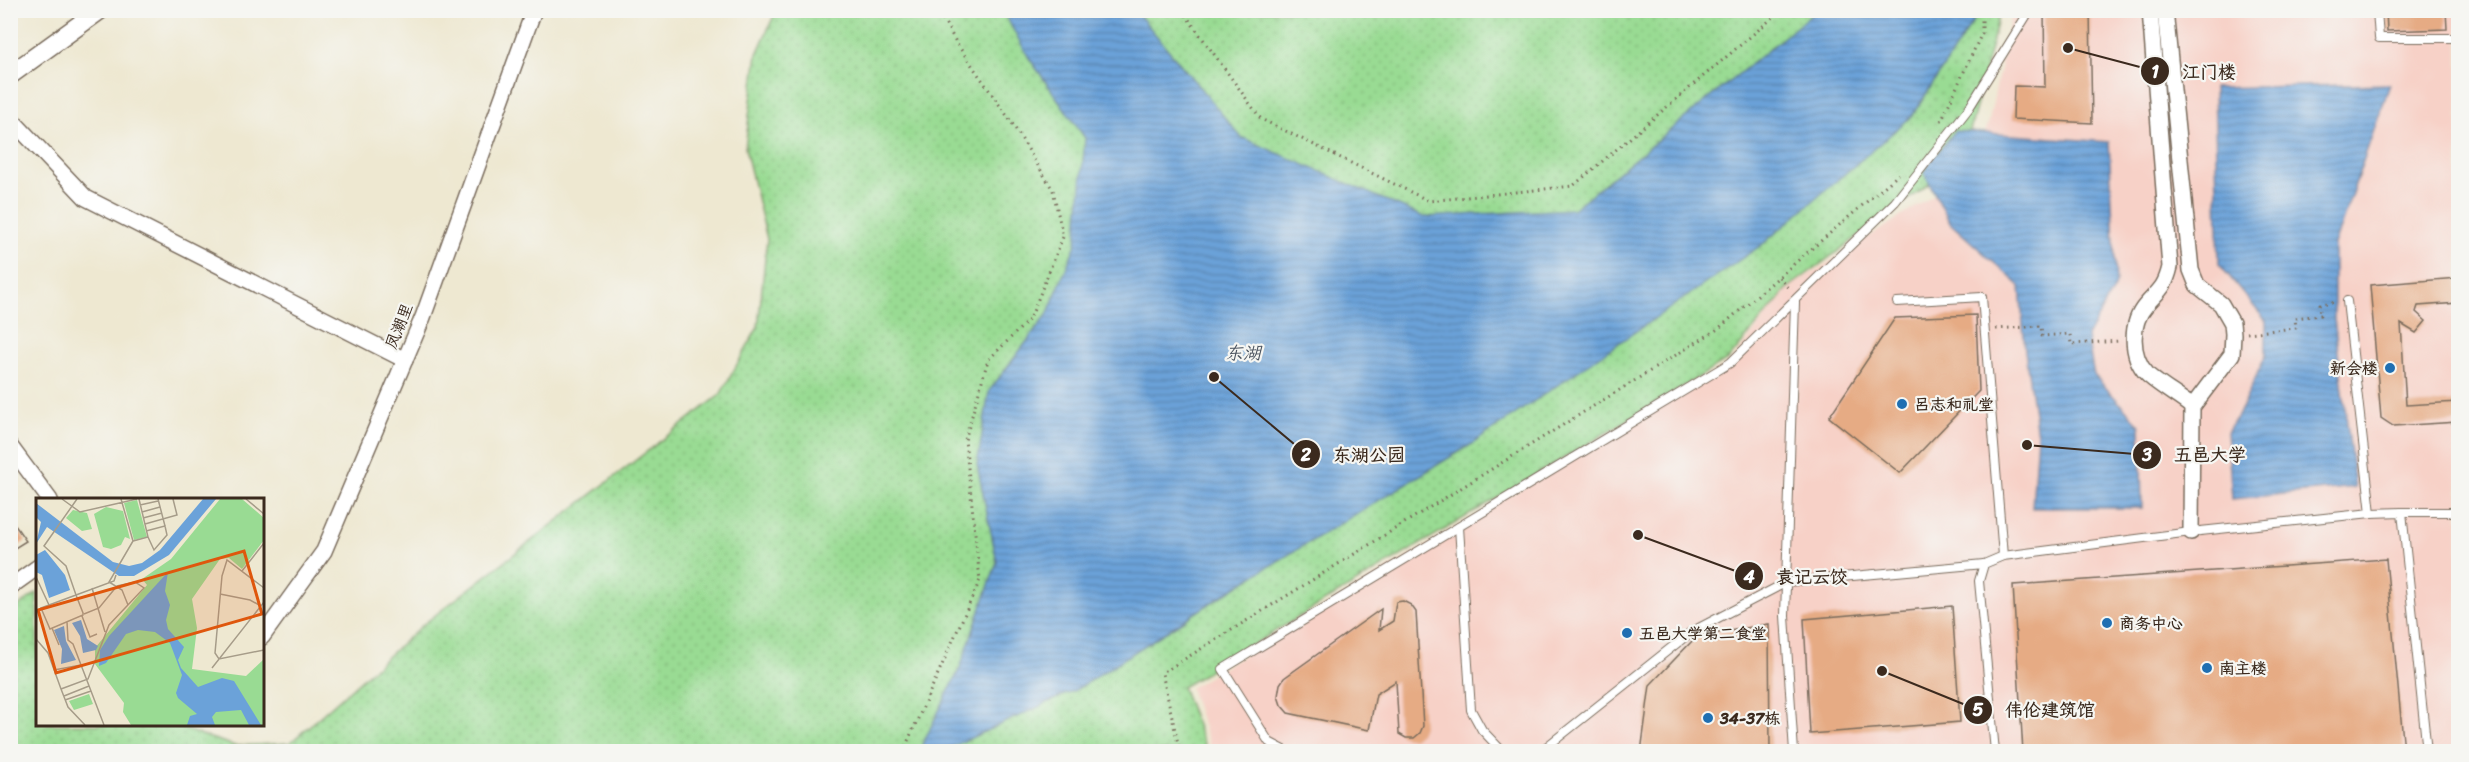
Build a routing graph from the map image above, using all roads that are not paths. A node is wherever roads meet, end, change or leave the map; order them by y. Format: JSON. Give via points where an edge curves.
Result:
{"nodes":[{"id":1,"x":100,"y":10,"type":"edge"},
{"id":2,"x":534,"y":10,"type":"edge"},
{"id":3,"x":2030,"y":10,"type":"edge"},
{"id":4,"x":2190,"y":10,"type":"edge"},
{"id":5,"x":2377,"y":10,"type":"edge"},
{"id":6,"x":2160,"y":11,"type":"edge"},
{"id":7,"x":2458,"y":38,"type":"edge"},
{"id":8,"x":10,"y":75,"type":"edge"},
{"id":9,"x":10,"y":118,"type":"edge"},
{"id":10,"x":2347,"y":301,"type":"road end"},
{"id":11,"x":1795,"y":302,"type":"junction"},
{"id":12,"x":1897,"y":302,"type":"dead end"},
{"id":13,"x":405,"y":360,"type":"junction"},
{"id":14,"x":2192,"y":407,"type":"junction"},
{"id":15,"x":10,"y":446,"type":"edge"},
{"id":16,"x":49,"y":498,"type":"edge"},
{"id":17,"x":2402,"y":512,"type":"junction"},
{"id":18,"x":2458,"y":512,"type":"edge"},
{"id":19,"x":2371,"y":513,"type":"junction"},
{"id":20,"x":1459,"y":527,"type":"junction"},
{"id":21,"x":2191,"y":532,"type":"junction"},
{"id":22,"x":2002,"y":556,"type":"junction"},
{"id":23,"x":1984,"y":564,"type":"junction"},
{"id":24,"x":36,"y":568,"type":"edge"},
{"id":25,"x":1787,"y":582,"type":"junction"},
{"id":26,"x":10,"y":587,"type":"edge"},
{"id":27,"x":264,"y":634,"type":"edge"},
{"id":28,"x":1288,"y":752,"type":"edge"},
{"id":29,"x":1503,"y":752,"type":"edge"},
{"id":30,"x":1539,"y":752,"type":"edge"},
{"id":31,"x":1794,"y":752,"type":"edge"},
{"id":32,"x":1995,"y":752,"type":"edge"},
{"id":33,"x":2427,"y":752,"type":"edge"}],
"edges":[{"from":1,"to":8,"type":"street"},
{"from":2,"to":13,"type":"street","name":"凤潮里"},
{"from":3,"to":11,"type":"lane","via":[[1969,108],[1895,202]]},
{"from":4,"to":6,"type":"lane"},
{"from":5,"to":7,"type":"lane","via":[[2379,38]]},
{"from":6,"to":14,"type":"street","via":[[2191,270],[2197,285],[2221,304],[2232,323],[2233,334],[2232,354]]},
{"from":6,"to":14,"type":"street","via":[[2170,267],[2167,282],[2136,321],[2134,340],[2138,359],[2147,374]]},
{"from":9,"to":13,"type":"street","via":[[86,198]]},
{"from":10,"to":19,"type":"lane"},
{"from":11,"to":20,"type":"lane","via":[[1730,363]]},
{"from":11,"to":25,"type":"lane"},
{"from":12,"to":22,"type":"lane","via":[[1982,297]]},
{"from":13,"to":27,"type":"street","name":"凤潮里","via":[[324,551]]},
{"from":14,"to":21,"type":"street"},
{"from":15,"to":16,"type":"street"},
{"from":17,"to":18,"type":"lane"},
{"from":17,"to":19,"type":"lane"},
{"from":17,"to":33,"type":"lane"},
{"from":19,"to":21,"type":"lane"},
{"from":20,"to":28,"type":"lane","via":[[1223,669],[1269,742]]},
{"from":20,"to":29,"type":"lane","via":[[1471,710],[1482,730]]},
{"from":21,"to":22,"type":"lane"},
{"from":22,"to":23,"type":"lane"},
{"from":23,"to":25,"type":"lane"},
{"from":23,"to":32,"type":"lane","via":[[1979,581]]},
{"from":24,"to":26,"type":"street"},
{"from":25,"to":30,"type":"lane","via":[[1691,632]]},
{"from":25,"to":31,"type":"lane","via":[[1785,616]]}]}
